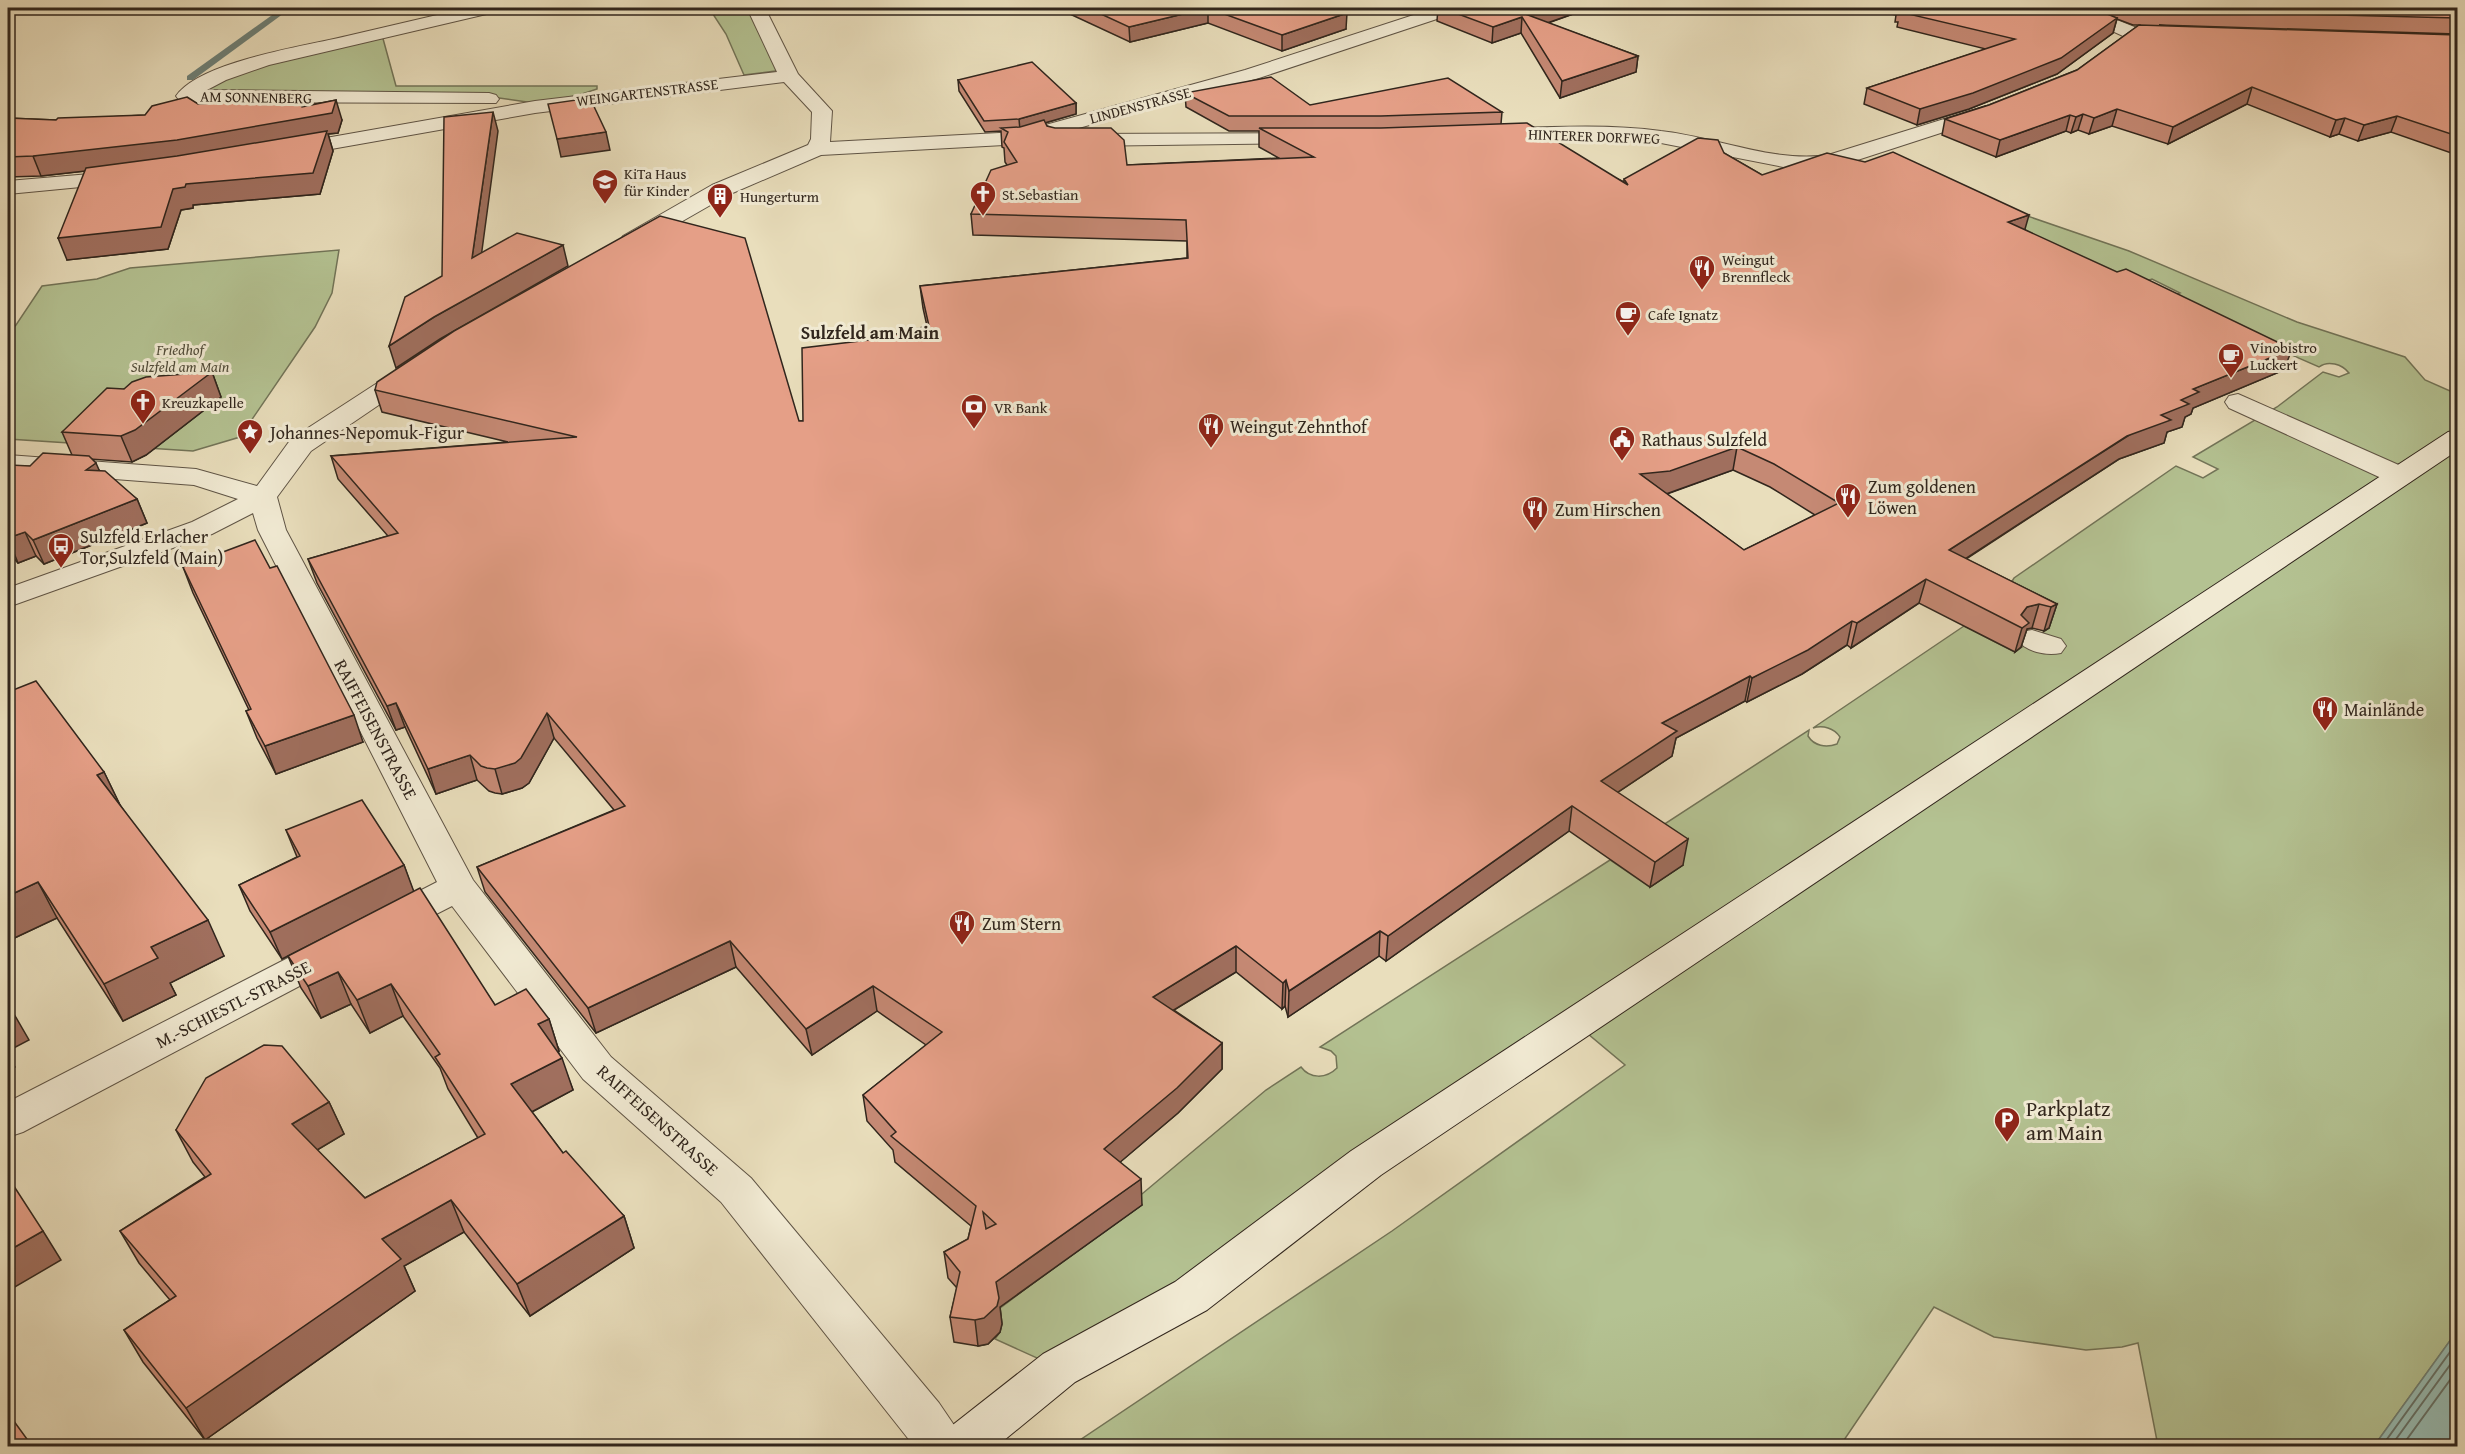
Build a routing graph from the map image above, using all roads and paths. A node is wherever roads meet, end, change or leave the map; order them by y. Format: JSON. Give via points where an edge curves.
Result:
{"nodes":[{"id":1,"x":489,"y":8,"type":"edge"},
{"id":2,"x":756,"y":8,"type":"edge"},
{"id":3,"x":1452,"y":8,"type":"edge"},
{"id":4,"x":2051,"y":8,"type":"edge"},
{"id":5,"x":2130,"y":32,"type":"junction"},
{"id":6,"x":2153,"y":32,"type":"edge"},
{"id":7,"x":2111,"y":45,"type":"edge"},
{"id":8,"x":789,"y":76,"type":"junction"},
{"id":9,"x":1999,"y":106,"type":"edge"},
{"id":10,"x":535,"y":107,"type":"junction"},
{"id":11,"x":1475,"y":136,"type":"edge"},
{"id":12,"x":1021,"y":138,"type":"junction"},
{"id":13,"x":1321,"y":139,"type":"edge"},
{"id":14,"x":817,"y":149,"type":"junction"},
{"id":15,"x":272,"y":154,"type":"edge"},
{"id":16,"x":149,"y":174,"type":"edge"},
{"id":17,"x":8,"y":188,"type":"edge"},
{"id":18,"x":616,"y":250,"type":"edge"},
{"id":19,"x":430,"y":360,"type":"edge"},
{"id":20,"x":2238,"y":402,"type":"dead end"},
{"id":21,"x":2457,"y":438,"type":"edge"},
{"id":22,"x":8,"y":463,"type":"edge"},
{"id":23,"x":2400,"y":476,"type":"junction"},
{"id":24,"x":263,"y":497,"type":"junction"},
{"id":25,"x":8,"y":598,"type":"edge"},
{"id":26,"x":458,"y":887,"type":"junction"},
{"id":27,"x":8,"y":1121,"type":"edge"},
{"id":28,"x":941,"y":1446,"type":"edge"},
{"id":29,"x":962,"y":1446,"type":"edge"}],
"edges":[{"from":1,"to":10,"type":"street","name":"AM SONNENBERG","via":[[288,55],[234,71],[186,96],[490,99]]},
{"from":2,"to":8,"type":"street"},
{"from":3,"to":12,"type":"street","name":"LINDENSTRASSE","via":[[1252,74]]},
{"from":4,"to":5,"type":"street","via":[[2103,20]]},
{"from":5,"to":6,"type":"street"},
{"from":5,"to":7,"type":"street"},
{"from":8,"to":10,"type":"street","name":"WEINGARTENSTRASSE"},
{"from":8,"to":14,"type":"street","via":[[822,111]]},
{"from":9,"to":11,"type":"street","name":"HINTERER DORFWEG","via":[[1831,161],[1804,165],[1661,137],[1571,132]]},
{"from":10,"to":15,"type":"street","name":"WEINGARTENSTRASSE"},
{"from":12,"to":13,"type":"street"},
{"from":12,"to":14,"type":"street","name":"LINDENSTRASSE"},
{"from":14,"to":18,"type":"street","via":[[720,190]]},
{"from":16,"to":17,"type":"street"},
{"from":19,"to":24,"type":"street","via":[[301,446]]},
{"from":20,"to":23,"type":"street"},
{"from":21,"to":23,"type":"street"},
{"from":22,"to":24,"type":"street","via":[[196,477]]},
{"from":23,"to":29,"type":"street","via":[[1366,1163],[1191,1296],[1059,1368]]},
{"from":24,"to":25,"type":"street","via":[[202,528]]},
{"from":24,"to":26,"type":"street","name":"RAIFFEISENSTRASSE","via":[[272,530]]},
{"from":26,"to":27,"type":"street","name":"M.-SCHIESTL-STRASSE"},
{"from":26,"to":28,"type":"street","name":"RAIFFEISENSTRASSE","via":[[597,1068],[736,1190]]}]}
